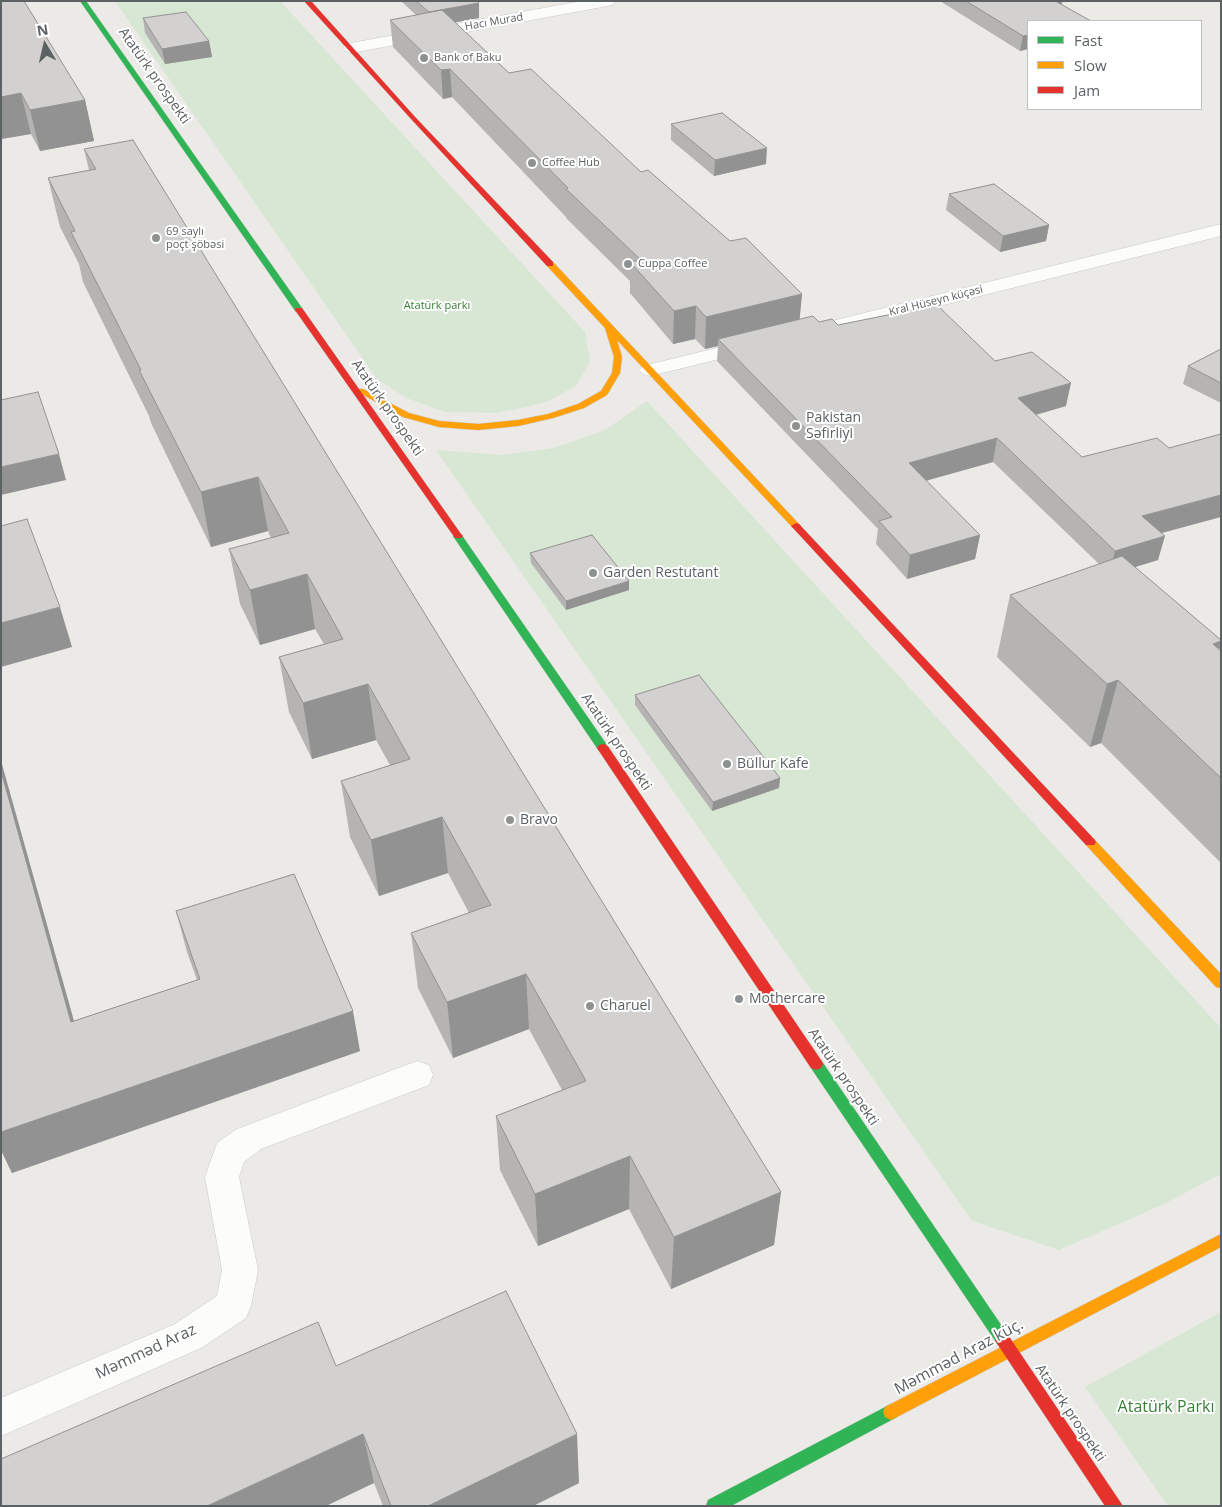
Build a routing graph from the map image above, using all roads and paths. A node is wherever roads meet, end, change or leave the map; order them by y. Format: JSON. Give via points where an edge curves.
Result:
{"nodes":[{"id":1,"x":83,"y":1,"type":"edge"},
{"id":2,"x":307,"y":1,"type":"edge"},
{"id":3,"x":608,"y":1,"type":"edge"},
{"id":4,"x":351,"y":48,"type":"junction"},
{"id":5,"x":1221,"y":230,"type":"edge"},
{"id":6,"x":608,"y":326,"type":"junction"},
{"id":7,"x":643,"y":373,"type":"junction"},
{"id":8,"x":621,"y":384,"type":"dead end"},
{"id":9,"x":356,"y":389,"type":"junction"},
{"id":10,"x":604,"y":393,"type":"junction"},
{"id":11,"x":1221,"y":983,"type":"edge"},
{"id":12,"x":417,"y":1075,"type":"dead end"},
{"id":13,"x":1221,"y":1240,"type":"edge"},
{"id":14,"x":1009,"y":1349,"type":"junction"},
{"id":15,"x":1,"y":1417,"type":"edge"},
{"id":16,"x":714,"y":1506,"type":"edge"},
{"id":17,"x":1115,"y":1506,"type":"edge"}],
"edges":[{"from":1,"to":9,"type":"main road","name":"Atatürk prospekti"},
{"from":2,"to":4,"type":"main road"},
{"from":3,"to":4,"type":"street","name":"Hacı Murad"},
{"from":4,"to":6,"type":"main road"},
{"from":5,"to":7,"type":"street","name":"Kral Hüseyn küçəsi"},
{"from":6,"to":7,"type":"main road"},
{"from":6,"to":10,"type":"main road","via":[[618,357],[616,373]]},
{"from":7,"to":11,"type":"main road"},
{"from":8,"to":10,"type":"main road"},
{"from":9,"to":10,"type":"main road","via":[[406,415],[439,424],[478,427],[550,416],[581,406]]},
{"from":9,"to":14,"type":"main road","name":"Atatürk prospekti"},
{"from":12,"to":15,"type":"street","name":"Məmməd Araz","via":[[249,1139],[230,1153],[222,1177],[240,1270],[233,1306],[188,1336]]},
{"from":13,"to":14,"type":"main road","name":"Məmməd Araz küç."},
{"from":14,"to":16,"type":"main road","name":"Məmməd Araz küç."},
{"from":14,"to":17,"type":"main road","name":"Atatürk prospekti"}]}
